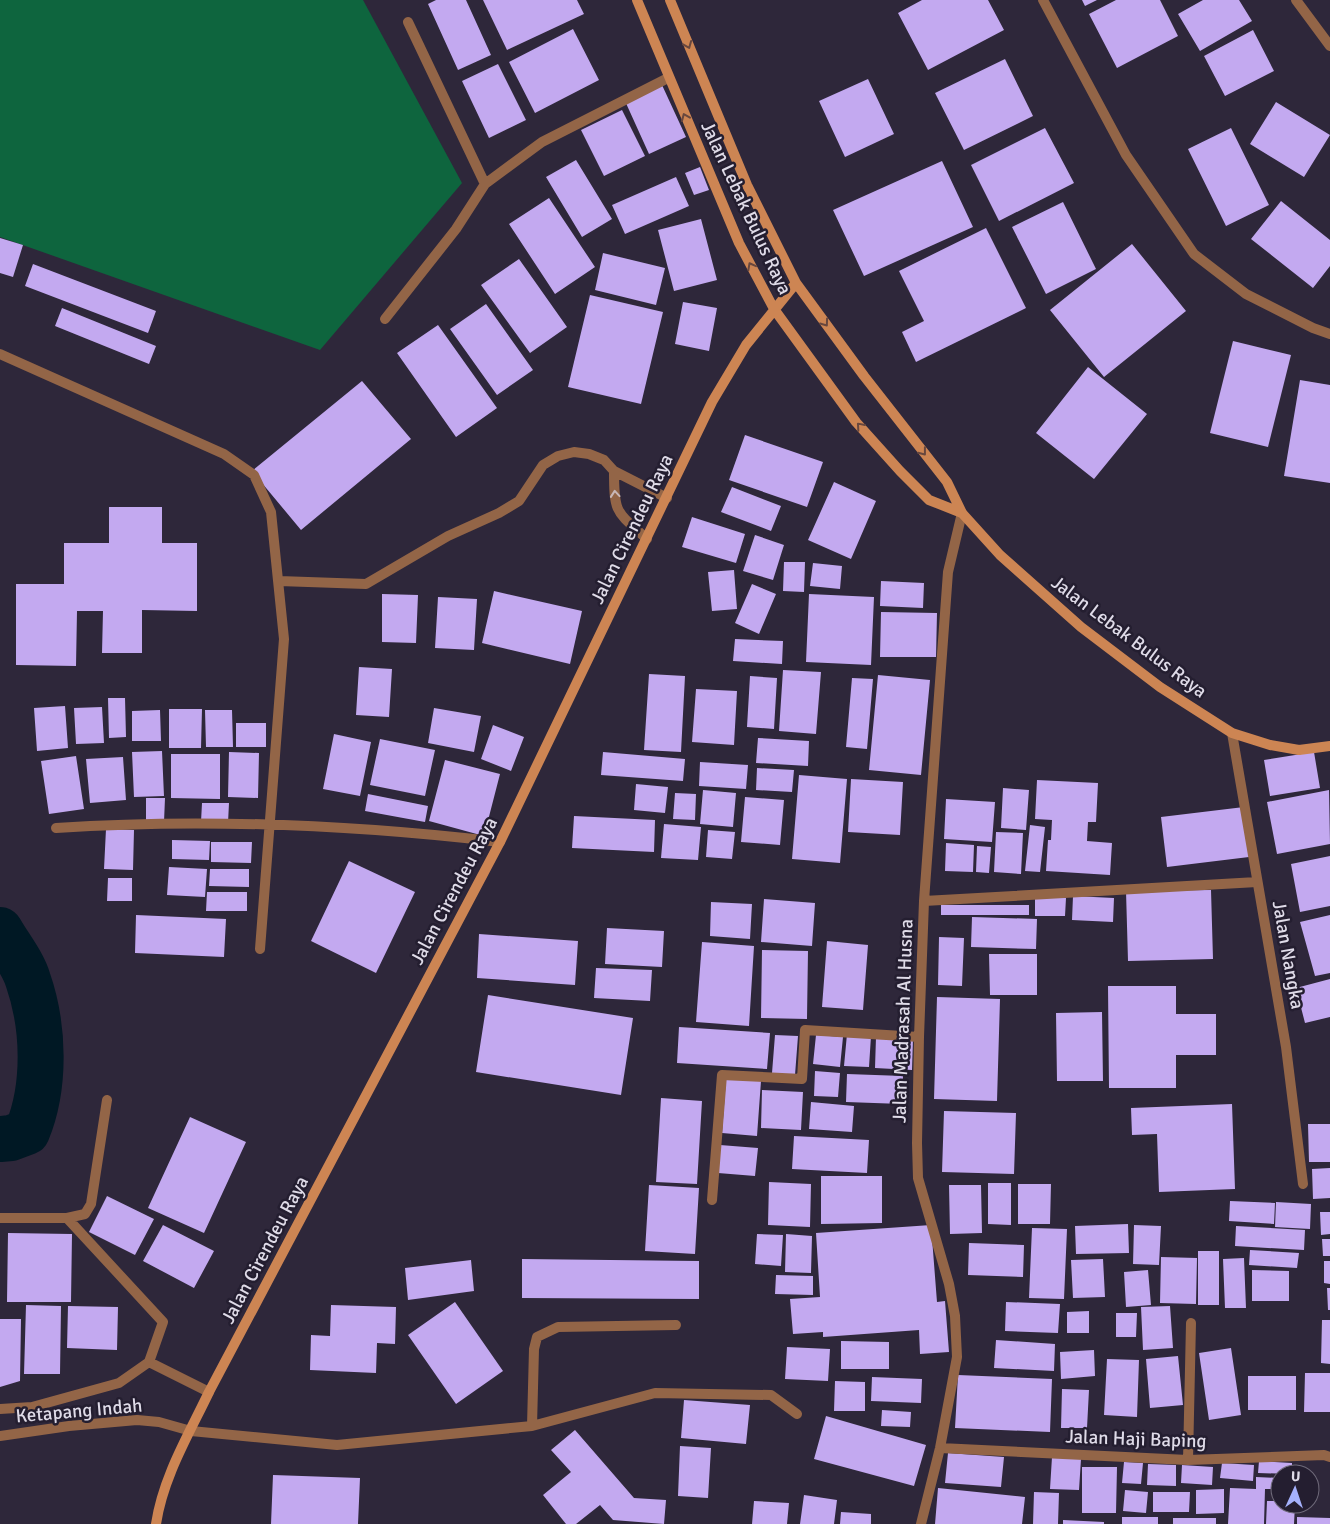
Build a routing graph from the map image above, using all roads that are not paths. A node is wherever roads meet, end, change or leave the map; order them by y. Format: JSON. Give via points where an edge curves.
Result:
{"nodes":[{"id":1,"x":637,"y":0,"type":"edge"},
{"id":2,"x":670,"y":0,"type":"edge"},
{"id":3,"x":1043,"y":0,"type":"edge"},
{"id":4,"x":1296,"y":0,"type":"edge"},
{"id":5,"x":408,"y":22,"type":"dead end"},
{"id":6,"x":1330,"y":46,"type":"edge"},
{"id":7,"x":668,"y":78,"type":"junction"},
{"id":8,"x":485,"y":184,"type":"junction"},
{"id":9,"x":796,"y":284,"type":"junction"},
{"id":10,"x":774,"y":309,"type":"junction"},
{"id":11,"x":385,"y":319,"type":"dead end"},
{"id":12,"x":1330,"y":334,"type":"edge"},
{"id":13,"x":0,"y":354,"type":"edge"},
{"id":14,"x":614,"y":470,"type":"junction"},
{"id":15,"x":667,"y":498,"type":"junction"},
{"id":16,"x":962,"y":513,"type":"junction"},
{"id":17,"x":647,"y":539,"type":"junction"},
{"id":18,"x":279,"y":581,"type":"junction"},
{"id":19,"x":1232,"y":733,"type":"junction"},
{"id":20,"x":1330,"y":746,"type":"edge"},
{"id":21,"x":269,"y":826,"type":"junction"},
{"id":22,"x":56,"y":828,"type":"dead end"},
{"id":23,"x":500,"y":842,"type":"junction"},
{"id":24,"x":1257,"y":882,"type":"junction"},
{"id":25,"x":924,"y":901,"type":"junction"},
{"id":26,"x":260,"y":949,"type":"dead end"},
{"id":27,"x":919,"y":1036,"type":"junction"},
{"id":28,"x":107,"y":1100,"type":"dead end"},
{"id":29,"x":1303,"y":1184,"type":"dead end"},
{"id":30,"x":712,"y":1200,"type":"dead end"},
{"id":31,"x":0,"y":1218,"type":"edge"},
{"id":32,"x":67,"y":1218,"type":"junction"},
{"id":33,"x":1191,"y":1323,"type":"dead end"},
{"id":34,"x":676,"y":1324,"type":"dead end"},
{"id":35,"x":149,"y":1362,"type":"junction"},
{"id":36,"x":210,"y":1392,"type":"junction"},
{"id":37,"x":0,"y":1409,"type":"edge"},
{"id":38,"x":797,"y":1414,"type":"dead end"},
{"id":39,"x":532,"y":1426,"type":"junction"},
{"id":40,"x":191,"y":1431,"type":"junction"},
{"id":41,"x":0,"y":1436,"type":"edge"},
{"id":42,"x":940,"y":1448,"type":"junction"},
{"id":43,"x":1330,"y":1456,"type":"edge"},
{"id":44,"x":1188,"y":1460,"type":"junction"},
{"id":45,"x":156,"y":1524,"type":"edge"},
{"id":46,"x":921,"y":1524,"type":"edge"}],
"edges":[{"from":1,"to":7,"type":"main road","name":"Jalan Lebak Bulus Raya"},
{"from":2,"to":9,"type":"main road","name":"Jalan Lebak Bulus Raya","one_way":true,"via":[[747,185]]},
{"from":3,"to":12,"type":"street","via":[[1126,155],[1194,254],[1246,294]]},
{"from":4,"to":6,"type":"street"},
{"from":5,"to":8,"type":"street"},
{"from":7,"to":8,"type":"street","via":[[542,142]]},
{"from":10,"to":7,"type":"main road","name":"Jalan Lebak Bulus Raya","one_way":true,"via":[[739,243]]},
{"from":8,"to":11,"type":"street","via":[[456,229]]},
{"from":9,"to":10,"type":"main road","name":"Jalan Cirendeu Raya"},
{"from":9,"to":16,"type":"main road","name":"Jalan Lebak Bulus Raya","one_way":true,"via":[[947,482]]},
{"from":10,"to":15,"type":"main road","name":"Jalan Cirendeu Raya","via":[[746,345],[712,402]]},
{"from":16,"to":10,"type":"main road","name":"Jalan Lebak Bulus Raya","one_way":true,"via":[[929,500],[900,471],[856,422]]},
{"from":13,"to":18,"type":"street","via":[[224,454],[254,475],[271,512]]},
{"from":14,"to":15,"type":"street"},
{"from":17,"to":14,"type":"street","one_way":true,"via":[[618,513]]},
{"from":14,"to":18,"type":"street","via":[[604,460],[589,454],[574,452],[558,456],[543,465],[519,501],[448,536],[366,584]]},
{"from":15,"to":17,"type":"main road","name":"Jalan Cirendeu Raya"},
{"from":16,"to":19,"type":"main road","name":"Jalan Lebak Bulus Raya","via":[[1000,556],[1081,627],[1160,687]]},
{"from":16,"to":25,"type":"street","name":"Jalan Madrasah Al Husna","via":[[948,572]]},
{"from":17,"to":23,"type":"main road","name":"Jalan Cirendeu Raya"},
{"from":18,"to":21,"type":"street","via":[[284,639]]},
{"from":19,"to":20,"type":"main road","name":"Jalan Lebak Bulus Raya","via":[[1299,750]]},
{"from":19,"to":24,"type":"street","name":"Jalan Nangka"},
{"from":21,"to":22,"type":"street","via":[[123,824]]},
{"from":21,"to":23,"type":"street"},
{"from":21,"to":26,"type":"street"},
{"from":23,"to":36,"type":"main road","name":"Jalan Cirendeu Raya"},
{"from":24,"to":25,"type":"street"},
{"from":24,"to":29,"type":"street","name":"Jalan Nangka","via":[[1286,1047]]},
{"from":25,"to":27,"type":"street","name":"Jalan Madrasah Al Husna"},
{"from":27,"to":30,"type":"street","via":[[805,1030],[802,1079],[722,1076]]},
{"from":27,"to":42,"type":"street","name":"Jalan Madrasah Al Husna","via":[[918,1178],[955,1316],[957,1357]]},
{"from":28,"to":32,"type":"street","via":[[91,1204],[86,1214]]},
{"from":31,"to":32,"type":"street"},
{"from":32,"to":35,"type":"street","via":[[163,1322]]},
{"from":33,"to":44,"type":"street"},
{"from":34,"to":39,"type":"street","via":[[558,1327],[537,1337]]},
{"from":35,"to":36,"type":"street"},
{"from":35,"to":37,"type":"street","via":[[119,1383],[32,1407]]},
{"from":36,"to":40,"type":"main road","name":"Jalan Cirendeu Raya"},
{"from":38,"to":39,"type":"street","name":"Ketapang Indah","via":[[771,1396],[655,1393]]},
{"from":39,"to":40,"type":"street","name":"Ketapang Indah","via":[[337,1445]]},
{"from":40,"to":41,"type":"street","name":"Ketapang Indah","via":[[160,1422],[137,1420]]},
{"from":40,"to":45,"type":"main road","name":"Jalan Cirendeu Raya","via":[[174,1466]]},
{"from":42,"to":44,"type":"street","name":"Jalan Haji Baping"},
{"from":42,"to":46,"type":"street","name":"Jalan Madrasah Al Husna"},
{"from":43,"to":44,"type":"street","name":"Jalan Haji Baping"}]}
